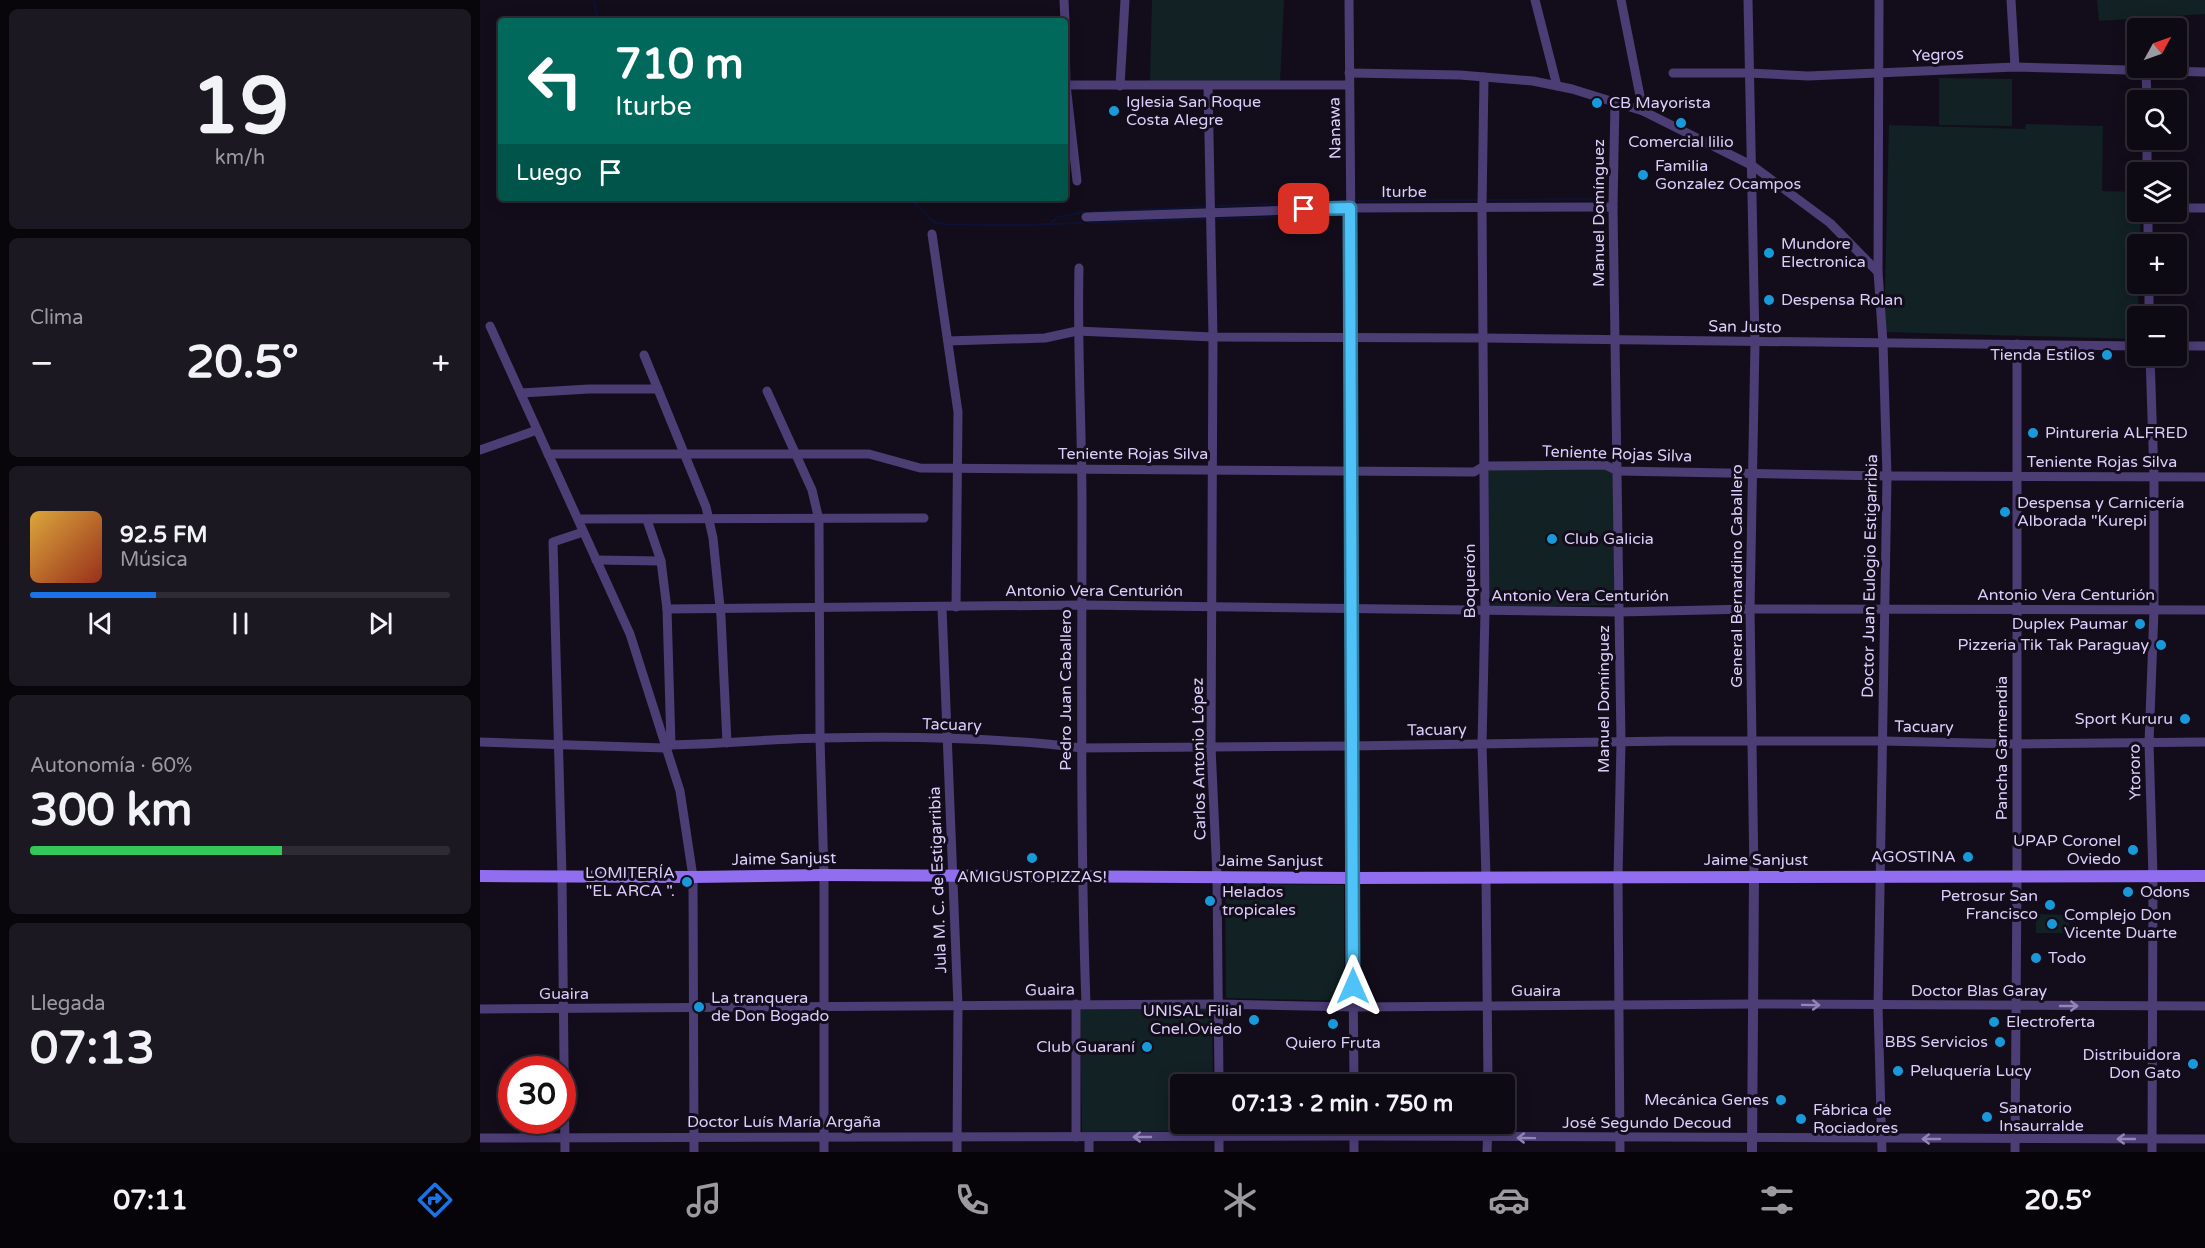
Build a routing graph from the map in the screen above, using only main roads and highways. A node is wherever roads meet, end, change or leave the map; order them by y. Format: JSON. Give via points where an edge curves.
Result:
{"nodes":[{"id":1,"x":480,"y":876,"type":"edge"},
{"id":2,"x":2205,"y":876,"type":"edge"}],
"edges":[{"from":1,"to":2,"type":"main road","name":"Jaime Sanjust"}]}
